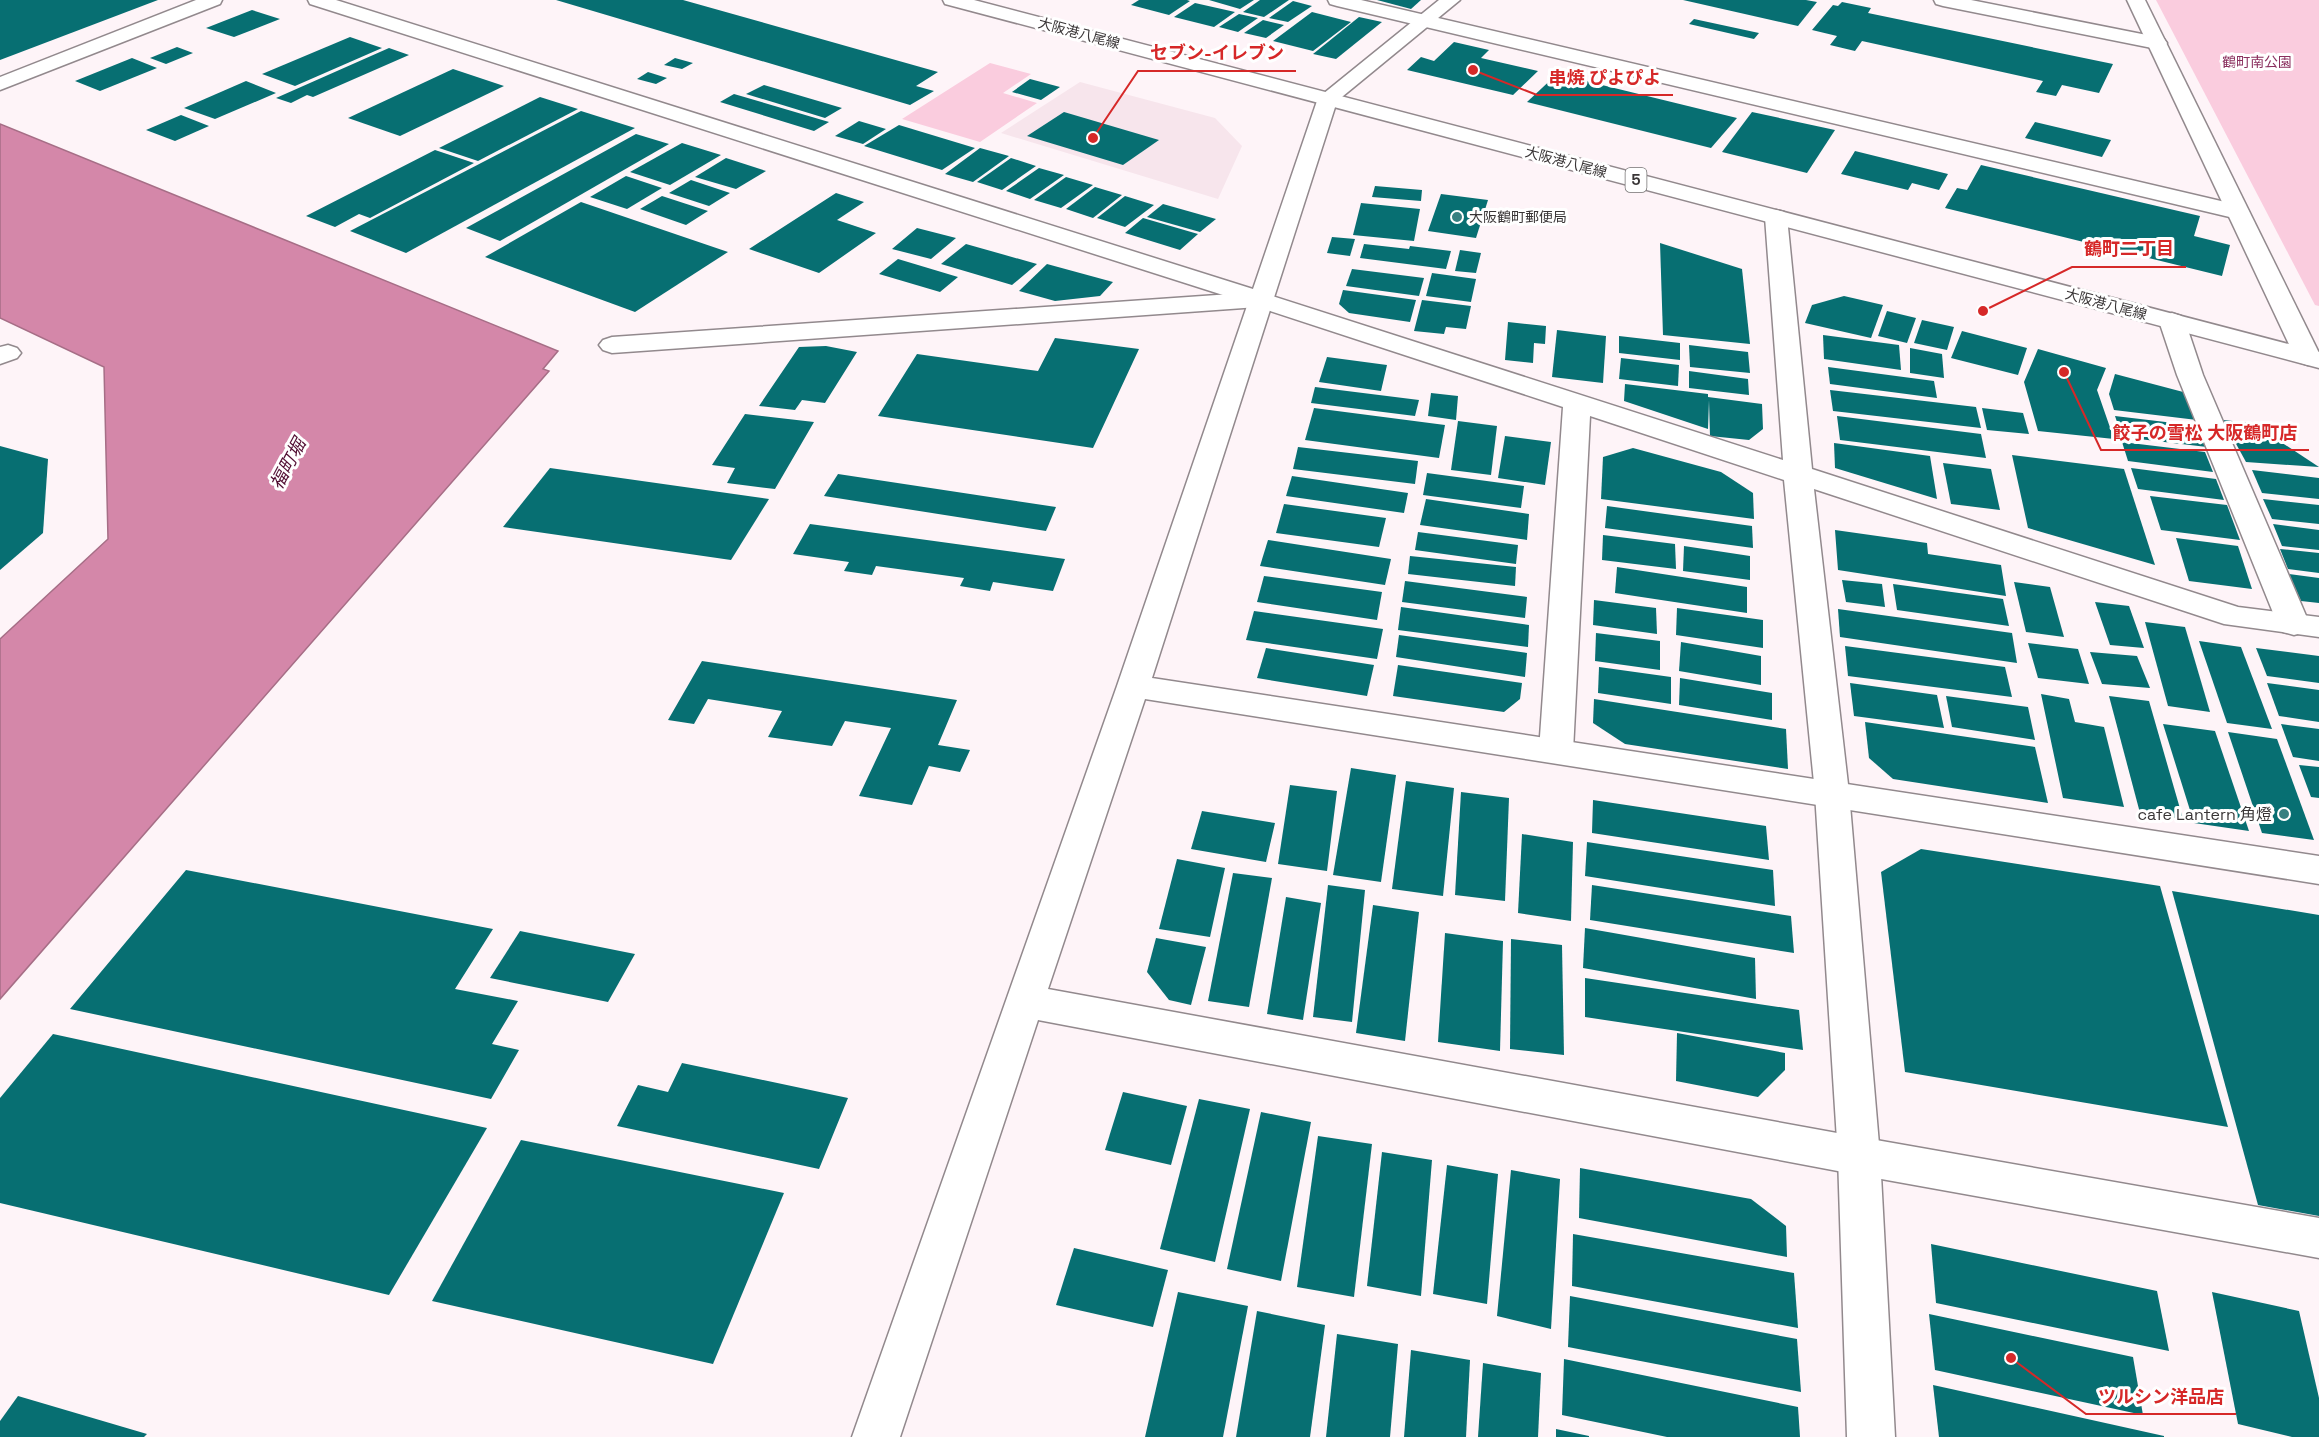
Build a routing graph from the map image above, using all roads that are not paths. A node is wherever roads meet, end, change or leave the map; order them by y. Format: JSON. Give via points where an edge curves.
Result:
{"nodes":[{"id":1,"x":213,"y":0,"type":"edge"},
{"id":2,"x":317,"y":0,"type":"edge"},
{"id":3,"x":952,"y":0,"type":"edge"},
{"id":4,"x":1337,"y":0,"type":"edge"},
{"id":5,"x":1450,"y":0,"type":"edge"},
{"id":6,"x":1943,"y":0,"type":"edge"},
{"id":7,"x":2136,"y":0,"type":"edge"},
{"id":8,"x":1425,"y":21,"type":"junction"},
{"id":9,"x":2157,"y":44,"type":"junction"},
{"id":10,"x":0,"y":84,"type":"edge"},
{"id":11,"x":1328,"y":98,"type":"junction"},
{"id":12,"x":2238,"y":212,"type":"junction"},
{"id":13,"x":1776,"y":217,"type":"junction"},
{"id":14,"x":1260,"y":299,"type":"junction"},
{"id":15,"x":2172,"y":321,"type":"junction"},
{"id":16,"x":612,"y":345,"type":"dead end"},
{"id":17,"x":2313,"y":359,"type":"edge"},
{"id":18,"x":1577,"y":402,"type":"junction"},
{"id":19,"x":1798,"y":475,"type":"junction"},
{"id":20,"x":2307,"y":626,"type":"edge"},
{"id":21,"x":1132,"y":686,"type":"junction"},
{"id":22,"x":1556,"y":751,"type":"junction"},
{"id":23,"x":1832,"y":793,"type":"junction"},
{"id":24,"x":2319,"y":870,"type":"edge"},
{"id":25,"x":1025,"y":1001,"type":"junction"},
{"id":26,"x":1859,"y":1156,"type":"junction"},
{"id":27,"x":2319,"y":1238,"type":"edge"},
{"id":28,"x":876,"y":1437,"type":"edge"},
{"id":29,"x":1871,"y":1437,"type":"edge"}],
"edges":[{"from":1,"to":10,"type":"street"},
{"from":2,"to":14,"type":"street"},
{"from":3,"to":11,"type":"street","name":"大阪港八尾線","number":"5"},
{"from":4,"to":8,"type":"street"},
{"from":5,"to":8,"type":"street"},
{"from":6,"to":9,"type":"street"},
{"from":7,"to":9,"type":"street"},
{"from":8,"to":11,"type":"street"},
{"from":8,"to":12,"type":"street"},
{"from":9,"to":12,"type":"street"},
{"from":11,"to":13,"type":"street","name":"大阪港八尾線","number":"5"},
{"from":11,"to":14,"type":"street"},
{"from":12,"to":17,"type":"street"},
{"from":13,"to":15,"type":"street","name":"大阪港八尾線","number":"5"},
{"from":13,"to":19,"type":"street"},
{"from":14,"to":16,"type":"street"},
{"from":14,"to":18,"type":"street"},
{"from":14,"to":21,"type":"street"},
{"from":15,"to":17,"type":"street","name":"大阪港八尾線","number":"5"},
{"from":15,"to":20,"type":"street","via":[[2190,375]]},
{"from":18,"to":19,"type":"street"},
{"from":18,"to":22,"type":"street"},
{"from":19,"to":20,"type":"street","via":[[2235,617]]},
{"from":19,"to":23,"type":"street"},
{"from":21,"to":22,"type":"street"},
{"from":21,"to":25,"type":"street"},
{"from":22,"to":23,"type":"street"},
{"from":23,"to":24,"type":"street"},
{"from":23,"to":26,"type":"street"},
{"from":25,"to":26,"type":"street"},
{"from":25,"to":28,"type":"street"},
{"from":26,"to":27,"type":"street"},
{"from":26,"to":29,"type":"street"}]}
